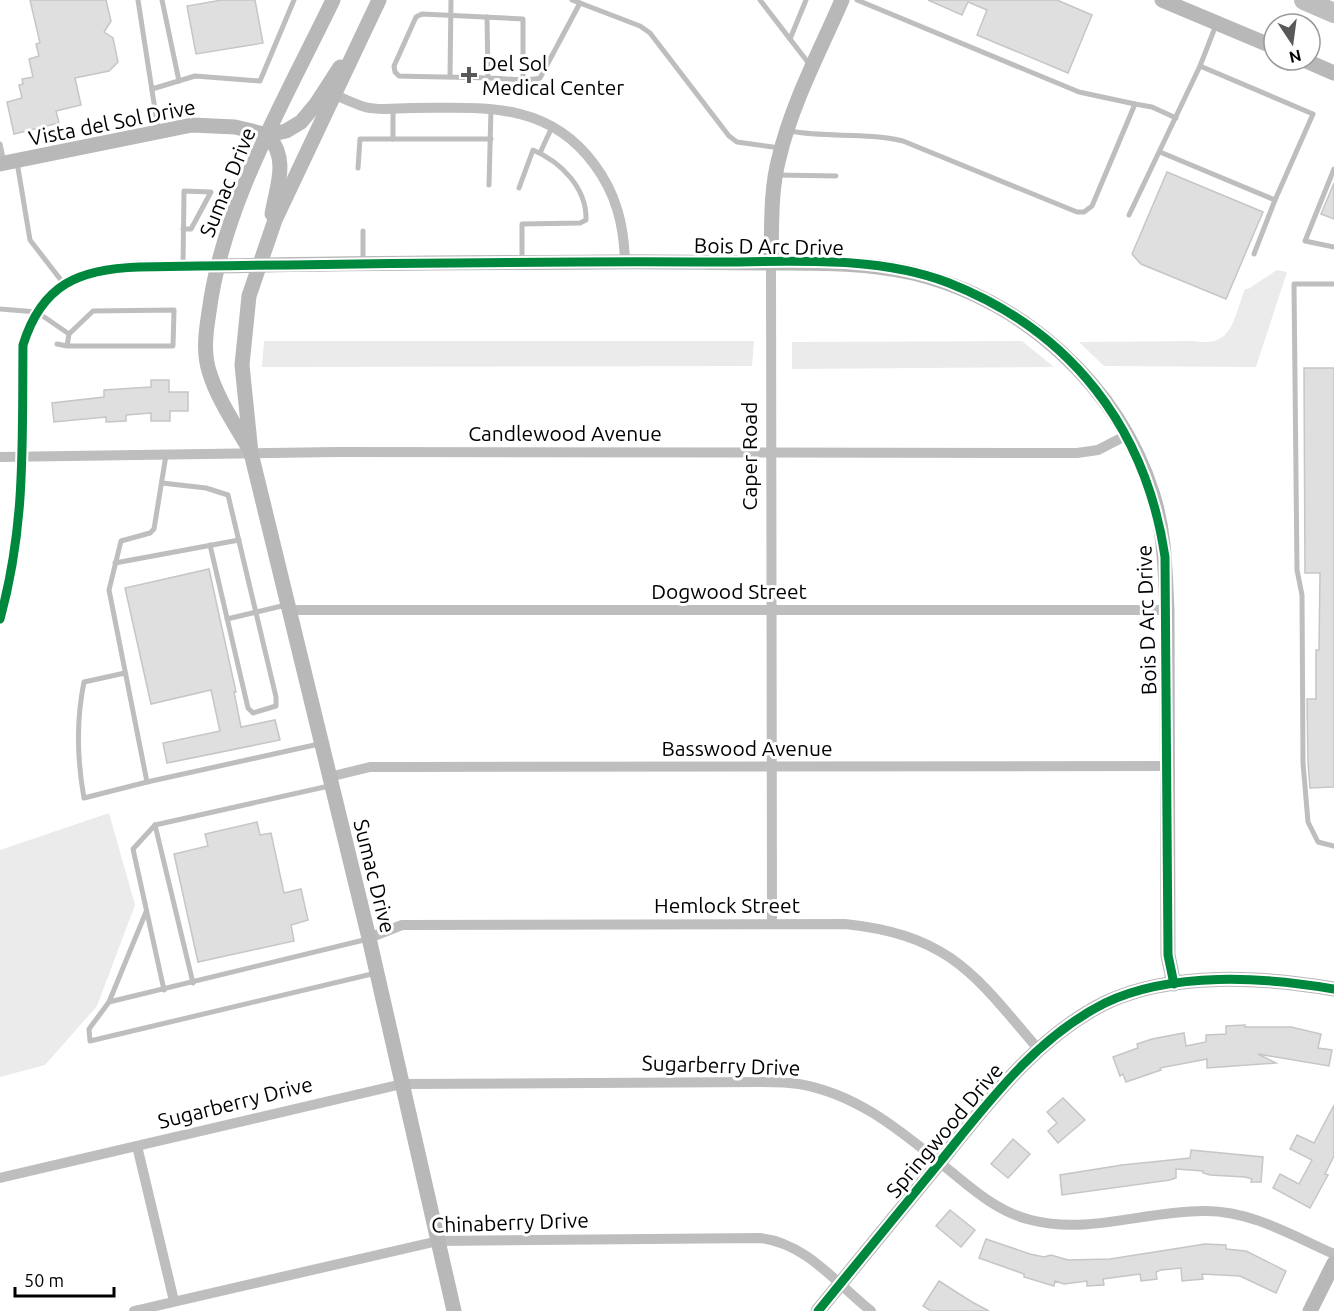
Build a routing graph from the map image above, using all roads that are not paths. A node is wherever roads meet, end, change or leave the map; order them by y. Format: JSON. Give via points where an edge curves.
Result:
{"nodes":[{"id":1,"x":138,"y":0,"type":"edge"},
{"id":2,"x":162,"y":0,"type":"edge"},
{"id":3,"x":294,"y":0,"type":"edge"},
{"id":4,"x":333,"y":0,"type":"edge"},
{"id":5,"x":380,"y":0,"type":"edge"},
{"id":6,"x":451,"y":0,"type":"edge"},
{"id":7,"x":572,"y":0,"type":"edge"},
{"id":8,"x":760,"y":0,"type":"edge"},
{"id":9,"x":770,"y":0,"type":"edge"},
{"id":10,"x":806,"y":0,"type":"edge"},
{"id":11,"x":842,"y":0,"type":"edge"},
{"id":12,"x":857,"y":0,"type":"edge"},
{"id":13,"x":1162,"y":0,"type":"edge"},
{"id":14,"x":1304,"y":0,"type":"edge"},
{"id":15,"x":580,"y":3,"type":"junction"},
{"id":16,"x":766,"y":9,"type":"junction"},
{"id":17,"x":1334,"y":13,"type":"edge"},
{"id":18,"x":451,"y":15,"type":"junction"},
{"id":19,"x":487,"y":18,"type":"junction"},
{"id":20,"x":1217,"y":23,"type":"junction"},
{"id":21,"x":368,"y":24,"type":"junction"},
{"id":22,"x":790,"y":39,"type":"junction"},
{"id":23,"x":1262,"y":42,"type":"edge"},
{"id":24,"x":1200,"y":66,"type":"junction"},
{"id":25,"x":812,"y":69,"type":"junction"},
{"id":26,"x":450,"y":77,"type":"junction"},
{"id":27,"x":488,"y":78,"type":"junction"},
{"id":28,"x":523,"y":80,"type":"junction"},
{"id":29,"x":178,"y":81,"type":"junction"},
{"id":30,"x":152,"y":89,"type":"junction"},
{"id":31,"x":335,"y":95,"type":"junction"},
{"id":32,"x":1136,"y":104,"type":"junction"},
{"id":33,"x":393,"y":108,"type":"junction"},
{"id":34,"x":491,"y":108,"type":"junction"},
{"id":35,"x":1176,"y":118,"type":"junction"},
{"id":36,"x":553,"y":126,"type":"junction"},
{"id":37,"x":787,"y":130,"type":"junction"},
{"id":38,"x":159,"y":131,"type":"junction"},
{"id":39,"x":268,"y":135,"type":"junction"},
{"id":40,"x":393,"y":139,"type":"junction"},
{"id":41,"x":491,"y":139,"type":"junction"},
{"id":42,"x":0,"y":144,"type":"edge"},
{"id":43,"x":782,"y":148,"type":"junction"},
{"id":44,"x":1160,"y":152,"type":"junction"},
{"id":45,"x":540,"y":153,"type":"junction"},
{"id":46,"x":7,"y":163,"type":"edge"},
{"id":47,"x":358,"y":168,"type":"dead end"},
{"id":48,"x":1334,"y":169,"type":"edge"},
{"id":49,"x":776,"y":175,"type":"junction"},
{"id":50,"x":836,"y":176,"type":"dead end"},
{"id":51,"x":489,"y":185,"type":"dead end"},
{"id":52,"x":519,"y":188,"type":"dead end"},
{"id":53,"x":1275,"y":200,"type":"junction"},
{"id":54,"x":1129,"y":215,"type":"dead end"},
{"id":55,"x":183,"y":229,"type":"junction"},
{"id":56,"x":363,"y":231,"type":"dead end"},
{"id":57,"x":268,"y":240,"type":"junction"},
{"id":58,"x":1334,"y":247,"type":"edge"},
{"id":59,"x":1254,"y":254,"type":"dead end"},
{"id":60,"x":625,"y":262,"type":"junction"},
{"id":61,"x":522,"y":263,"type":"junction"},
{"id":62,"x":771,"y":263,"type":"junction"},
{"id":63,"x":363,"y":264,"type":"junction"},
{"id":64,"x":258,"y":265,"type":"junction"},
{"id":65,"x":183,"y":266,"type":"junction"},
{"id":66,"x":217,"y":266,"type":"junction"},
{"id":67,"x":64,"y":284,"type":"junction"},
{"id":68,"x":1334,"y":284,"type":"edge"},
{"id":69,"x":0,"y":309,"type":"edge"},
{"id":70,"x":38,"y":312,"type":"junction"},
{"id":71,"x":69,"y":334,"type":"junction"},
{"id":72,"x":57,"y":344,"type":"dead end"},
{"id":73,"x":67,"y":346,"type":"junction"},
{"id":74,"x":1127,"y":435,"type":"junction"},
{"id":75,"x":770,"y":452,"type":"junction"},
{"id":76,"x":251,"y":453,"type":"junction"},
{"id":77,"x":167,"y":454,"type":"junction"},
{"id":78,"x":0,"y":457,"type":"edge"},
{"id":79,"x":22,"y":458,"type":"junction"},
{"id":80,"x":162,"y":483,"type":"junction"},
{"id":81,"x":239,"y":540,"type":"junction"},
{"id":82,"x":210,"y":545,"type":"junction"},
{"id":83,"x":115,"y":563,"type":"junction"},
{"id":84,"x":291,"y":607,"type":"junction"},
{"id":85,"x":1167,"y":610,"type":"junction"},
{"id":86,"x":770,"y":611,"type":"junction"},
{"id":87,"x":255,"y":612,"type":"junction"},
{"id":88,"x":226,"y":619,"type":"junction"},
{"id":89,"x":0,"y":620,"type":"edge"},
{"id":90,"x":125,"y":673,"type":"junction"},
{"id":91,"x":321,"y":743,"type":"junction"},
{"id":92,"x":1167,"y":766,"type":"junction"},
{"id":93,"x":770,"y":767,"type":"junction"},
{"id":94,"x":330,"y":781,"type":"junction"},
{"id":95,"x":147,"y":782,"type":"junction"},
{"id":96,"x":155,"y":825,"type":"junction"},
{"id":97,"x":1334,"y":846,"type":"edge"},
{"id":98,"x":147,"y":910,"type":"junction"},
{"id":99,"x":772,"y":924,"type":"junction"},
{"id":100,"x":369,"y":938,"type":"junction"},
{"id":101,"x":377,"y":973,"type":"junction"},
{"id":102,"x":193,"y":983,"type":"junction"},
{"id":103,"x":1174,"y":984,"type":"junction"},
{"id":104,"x":1334,"y":989,"type":"edge"},
{"id":105,"x":164,"y":990,"type":"junction"},
{"id":106,"x":109,"y":1002,"type":"junction"},
{"id":107,"x":1039,"y":1050,"type":"junction"},
{"id":108,"x":402,"y":1084,"type":"junction"},
{"id":109,"x":137,"y":1146,"type":"junction"},
{"id":110,"x":939,"y":1163,"type":"junction"},
{"id":111,"x":0,"y":1178,"type":"edge"},
{"id":112,"x":438,"y":1241,"type":"junction"},
{"id":113,"x":1334,"y":1254,"type":"edge"},
{"id":114,"x":1334,"y":1263,"type":"edge"},
{"id":115,"x":839,"y":1285,"type":"junction"},
{"id":116,"x":174,"y":1302,"type":"junction"},
{"id":117,"x":134,"y":1311,"type":"edge"},
{"id":118,"x":454,"y":1311,"type":"edge"},
{"id":119,"x":818,"y":1311,"type":"edge"},
{"id":120,"x":870,"y":1311,"type":"edge"},
{"id":121,"x":1310,"y":1311,"type":"edge"}],
"edges":[{"from":1,"to":30,"type":"lane"},
{"from":2,"to":29,"type":"lane"},
{"from":3,"to":29,"type":"lane","via":[[260,81],[195,76]]},
{"from":4,"to":39,"type":"street","name":"Sumac Drive"},
{"from":5,"to":21,"type":"street","name":"Sumac Drive"},
{"from":6,"to":18,"type":"lane"},
{"from":7,"to":15,"type":"lane"},
{"from":8,"to":16,"type":"lane"},
{"from":9,"to":16,"type":"lane"},
{"from":10,"to":22,"type":"lane"},
{"from":11,"to":25,"type":"street","name":"Caper Road"},
{"from":12,"to":32,"type":"lane","via":[[1078,93]]},
{"from":13,"to":20,"type":"street"},
{"from":14,"to":17,"type":"highway"},
{"from":15,"to":28,"type":"lane","via":[[545,72],[540,78]]},
{"from":15,"to":43,"type":"lane","via":[[650,33],[737,142]]},
{"from":16,"to":22,"type":"lane"},
{"from":18,"to":19,"type":"lane"},
{"from":18,"to":26,"type":"lane"},
{"from":18,"to":26,"type":"lane","via":[[416,17],[394,66],[399,76]]},
{"from":19,"to":27,"type":"lane"},
{"from":19,"to":28,"type":"lane","via":[[523,19]]},
{"from":20,"to":23,"type":"street"},
{"from":20,"to":24,"type":"lane"},
{"from":21,"to":31,"type":"street","name":"Sumac Drive"},
{"from":21,"to":39,"type":"street","via":[[301,122]]},
{"from":22,"to":25,"type":"lane"},
{"from":24,"to":35,"type":"lane"},
{"from":24,"to":53,"type":"lane","via":[[1313,114]]},
{"from":25,"to":37,"type":"street","name":"Caper Road"},
{"from":26,"to":27,"type":"lane"},
{"from":27,"to":28,"type":"lane"},
{"from":29,"to":30,"type":"lane"},
{"from":30,"to":38,"type":"lane"},
{"from":31,"to":33,"type":"street","via":[[367,108]]},
{"from":31,"to":57,"type":"street","name":"Sumac Drive"},
{"from":32,"to":35,"type":"lane"},
{"from":32,"to":37,"type":"lane","via":[[1092,206],[1084,212],[1068,209],[903,141],[817,136]]},
{"from":33,"to":34,"type":"street"},
{"from":33,"to":40,"type":"lane"},
{"from":34,"to":36,"type":"street","via":[[522,112]]},
{"from":34,"to":41,"type":"lane"},
{"from":35,"to":44,"type":"lane"},
{"from":36,"to":45,"type":"lane"},
{"from":36,"to":60,"type":"street","via":[[587,155],[603,176],[620,217]]},
{"from":37,"to":43,"type":"street","name":"Caper Road"},
{"from":38,"to":39,"type":"street","name":"Vista del Sol Drive","via":[[212,124]]},
{"from":38,"to":46,"type":"street","name":"Vista del Sol Drive"},
{"from":39,"to":57,"type":"street","via":[[282,160]]},
{"from":39,"to":66,"type":"street","name":"Sumac Drive","via":[[222,242]]},
{"from":40,"to":41,"type":"lane"},
{"from":40,"to":47,"type":"lane","via":[[360,139]]},
{"from":41,"to":51,"type":"lane"},
{"from":42,"to":46,"type":"lane"},
{"from":43,"to":49,"type":"street","name":"Caper Road"},
{"from":44,"to":53,"type":"lane"},
{"from":44,"to":54,"type":"lane"},
{"from":45,"to":52,"type":"lane","via":[[533,150]]},
{"from":45,"to":61,"type":"lane","via":[[576,184],[586,220],[522,224]]},
{"from":46,"to":67,"type":"lane","via":[[30,240]]},
{"from":48,"to":58,"type":"lane","via":[[1305,241]]},
{"from":49,"to":50,"type":"lane"},
{"from":49,"to":62,"type":"street","name":"Caper Road"},
{"from":53,"to":59,"type":"lane"},
{"from":55,"to":55,"type":"lane","via":[[184,191],[210,192],[191,229]]},
{"from":55,"to":65,"type":"lane"},
{"from":56,"to":63,"type":"lane"},
{"from":57,"to":64,"type":"street","name":"Sumac Drive"},
{"from":60,"to":61,"type":"street","name":"Bois D Arc Drive"},
{"from":60,"to":62,"type":"street","name":"Bois D Arc Drive"},
{"from":61,"to":63,"type":"street","name":"Bois D Arc Drive"},
{"from":62,"to":74,"type":"street","name":"Bois D Arc Drive","via":[[878,267],[946,282],[972,293],[1002,308],[1054,346],[1088,378]]},
{"from":62,"to":75,"type":"street","name":"Caper Road"},
{"from":63,"to":64,"type":"street","name":"Bois D Arc Drive"},
{"from":64,"to":66,"type":"street","name":"Bois D Arc Drive"},
{"from":64,"to":76,"type":"street","name":"Sumac Drive","via":[[249,296],[242,365]]},
{"from":65,"to":66,"type":"street"},
{"from":65,"to":67,"type":"street","via":[[105,268]]},
{"from":66,"to":76,"type":"street","name":"Sumac Drive","via":[[206,330],[208,370]]},
{"from":67,"to":70,"type":"street"},
{"from":68,"to":97,"type":"lane","via":[[1294,284],[1303,763],[1308,822],[1318,842]]},
{"from":69,"to":70,"type":"lane"},
{"from":70,"to":71,"type":"lane"},
{"from":70,"to":79,"type":"street","via":[[23,345]]},
{"from":71,"to":73,"type":"lane"},
{"from":71,"to":73,"type":"lane","via":[[93,311],[174,310],[173,346]]},
{"from":72,"to":73,"type":"lane"},
{"from":74,"to":75,"type":"street","name":"Candlewood Avenue","via":[[1098,450],[1077,453]]},
{"from":74,"to":85,"type":"street","name":"Bois D Arc Drive","via":[[1153,495],[1160,524]]},
{"from":75,"to":76,"type":"street","name":"Candlewood Avenue"},
{"from":75,"to":86,"type":"street","name":"Caper Road"},
{"from":76,"to":77,"type":"street","name":"Candlewood Avenue"},
{"from":76,"to":84,"type":"street","name":"Sumac Drive"},
{"from":77,"to":79,"type":"street","name":"Candlewood Avenue"},
{"from":77,"to":80,"type":"lane"},
{"from":78,"to":79,"type":"street","name":"Candlewood Avenue"},
{"from":79,"to":89,"type":"street","via":[[16,552]]},
{"from":80,"to":81,"type":"lane","via":[[228,495]]},
{"from":80,"to":83,"type":"lane","via":[[154,529],[121,540]]},
{"from":81,"to":82,"type":"lane"},
{"from":81,"to":87,"type":"lane"},
{"from":82,"to":83,"type":"lane"},
{"from":82,"to":88,"type":"lane"},
{"from":83,"to":90,"type":"lane","via":[[109,590]]},
{"from":84,"to":86,"type":"street","name":"Dogwood Street"},
{"from":84,"to":87,"type":"lane"},
{"from":84,"to":91,"type":"street","name":"Sumac Drive"},
{"from":85,"to":86,"type":"street","name":"Dogwood Street"},
{"from":85,"to":92,"type":"street","name":"Bois D Arc Drive"},
{"from":86,"to":93,"type":"street","name":"Caper Road"},
{"from":87,"to":88,"type":"lane"},
{"from":87,"to":88,"type":"lane","via":[[276,706],[259,713],[248,708]]},
{"from":90,"to":95,"type":"lane"},
{"from":90,"to":95,"type":"lane","via":[[84,682],[77,737],[84,798]]},
{"from":91,"to":94,"type":"street","name":"Sumac Drive"},
{"from":91,"to":95,"type":"lane"},
{"from":92,"to":93,"type":"street","name":"Basswood Avenue"},
{"from":92,"to":103,"type":"street","name":"Bois D Arc Drive","via":[[1168,955]]},
{"from":93,"to":94,"type":"street","name":"Basswood Avenue","via":[[370,767]]},
{"from":93,"to":99,"type":"street","name":"Caper Road"},
{"from":94,"to":96,"type":"lane"},
{"from":94,"to":100,"type":"street","name":"Sumac Drive"},
{"from":96,"to":98,"type":"lane","via":[[133,849]]},
{"from":96,"to":102,"type":"lane"},
{"from":98,"to":105,"type":"lane"},
{"from":98,"to":106,"type":"lane"},
{"from":99,"to":100,"type":"street","name":"Hemlock Street","via":[[402,925]]},
{"from":99,"to":107,"type":"street","name":"Hemlock Street","via":[[874,927],[931,946],[976,977]]},
{"from":100,"to":101,"type":"street","name":"Sumac Drive"},
{"from":100,"to":102,"type":"lane"},
{"from":101,"to":106,"type":"lane","via":[[90,1041],[89,1029]]},
{"from":101,"to":108,"type":"street","name":"Sumac Drive"},
{"from":102,"to":105,"type":"lane"},
{"from":103,"to":104,"type":"street","name":"Springwood Drive","via":[[1288,981]]},
{"from":103,"to":107,"type":"street","name":"Springwood Drive","via":[[1107,1002]]},
{"from":105,"to":106,"type":"lane"},
{"from":107,"to":110,"type":"street","name":"Springwood Drive","via":[[1003,1085]]},
{"from":108,"to":109,"type":"street","name":"Sugarberry Drive"},
{"from":108,"to":110,"type":"street","name":"Sugarberry Drive","via":[[799,1084],[864,1106]]},
{"from":108,"to":112,"type":"street","name":"Sumac Drive"},
{"from":109,"to":111,"type":"street","name":"Sugarberry Drive"},
{"from":109,"to":116,"type":"street"},
{"from":110,"to":113,"type":"street","name":"Sugarberry Drive","via":[[983,1198],[1032,1221],[1081,1225],[1181,1211],[1234,1213]]},
{"from":110,"to":115,"type":"street","name":"Springwood Drive"},
{"from":112,"to":115,"type":"street","name":"Chinaberry Drive","via":[[769,1239],[805,1253]]},
{"from":112,"to":116,"type":"street","name":"Chinaberry Drive"},
{"from":112,"to":118,"type":"street","name":"Sumac Drive"},
{"from":114,"to":121,"type":"street"},
{"from":115,"to":119,"type":"street","name":"Springwood Drive"},
{"from":115,"to":120,"type":"street","name":"Chinaberry Drive"},
{"from":116,"to":117,"type":"street","name":"Chinaberry Drive"}]}
